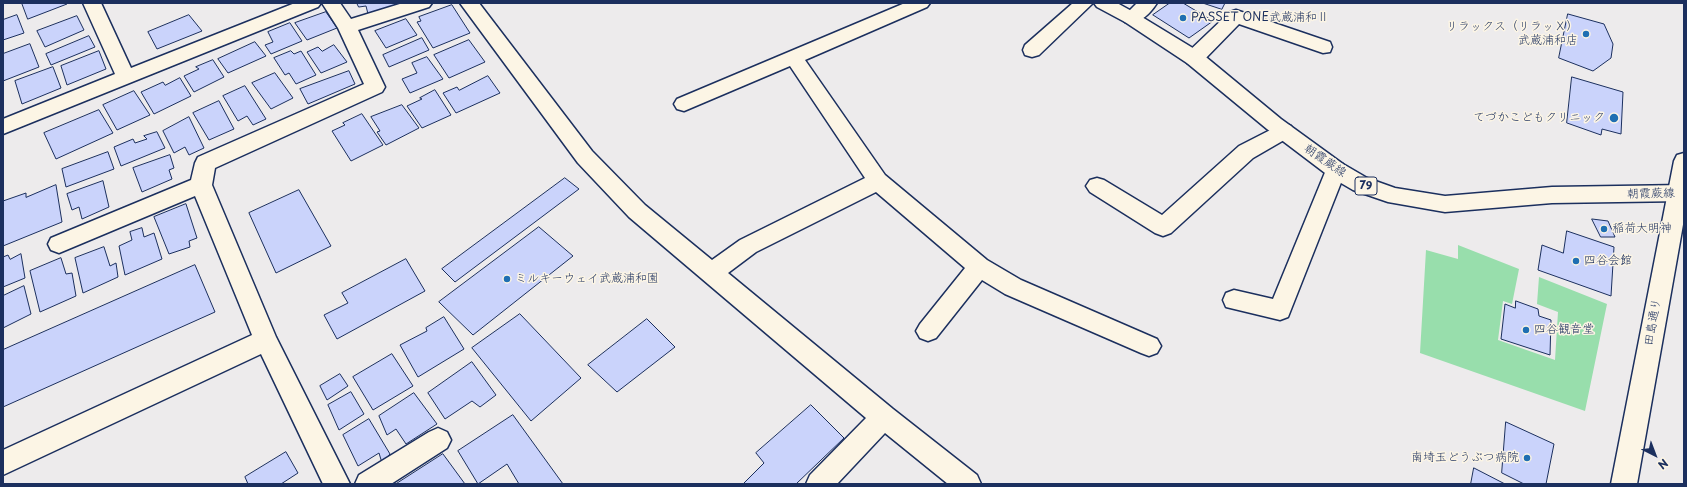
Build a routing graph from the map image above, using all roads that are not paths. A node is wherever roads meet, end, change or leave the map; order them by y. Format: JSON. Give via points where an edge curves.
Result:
{"nodes":[{"id":1,"x":92,"y":3,"type":"edge"},
{"id":2,"x":312,"y":3,"type":"edge"},
{"id":3,"x":331,"y":3,"type":"edge"},
{"id":4,"x":423,"y":3,"type":"edge"},
{"id":5,"x":469,"y":3,"type":"edge"},
{"id":6,"x":921,"y":3,"type":"edge"},
{"id":7,"x":1084,"y":3,"type":"edge"},
{"id":8,"x":1103,"y":3,"type":"edge"},
{"id":9,"x":1148,"y":3,"type":"edge"},
{"id":10,"x":1131,"y":18,"type":"junction"},
{"id":11,"x":347,"y":27,"type":"junction"},
{"id":12,"x":1324,"y":47,"type":"dead end"},
{"id":13,"x":1032,"y":50,"type":"dead end"},
{"id":14,"x":794,"y":58,"type":"junction"},
{"id":15,"x":1194,"y":58,"type":"junction"},
{"id":16,"x":126,"y":78,"type":"junction"},
{"id":17,"x":684,"y":104,"type":"dead end"},
{"id":18,"x":3,"y":127,"type":"edge"},
{"id":19,"x":1284,"y":131,"type":"junction"},
{"id":20,"x":1684,"y":161,"type":"edge"},
{"id":21,"x":1336,"y":170,"type":"junction"},
{"id":22,"x":878,"y":181,"type":"junction"},
{"id":23,"x":201,"y":184,"type":"junction"},
{"id":24,"x":1097,"y":186,"type":"dead end"},
{"id":25,"x":1680,"y":193,"type":"edge"},
{"id":26,"x":59,"y":244,"type":"dead end"},
{"id":27,"x":979,"y":267,"type":"junction"},
{"id":28,"x":712,"y":273,"type":"junction"},
{"id":29,"x":1234,"y":300,"type":"dead end"},
{"id":30,"x":928,"y":331,"type":"dead end"},
{"id":31,"x":266,"y":340,"type":"junction"},
{"id":32,"x":1149,"y":346,"type":"dead end"},
{"id":33,"x":884,"y":416,"type":"junction"},
{"id":34,"x":438,"y":440,"type":"dead end"},
{"id":35,"x":3,"y":462,"type":"edge"},
{"id":36,"x":958,"y":481,"type":"edge"},
{"id":37,"x":337,"y":484,"type":"edge"},
{"id":38,"x":368,"y":484,"type":"edge"},
{"id":39,"x":819,"y":484,"type":"edge"},
{"id":40,"x":1624,"y":484,"type":"edge"}],
"edges":[{"from":1,"to":16,"type":"street"},
{"from":2,"to":16,"type":"street"},
{"from":3,"to":11,"type":"street"},
{"from":4,"to":11,"type":"street"},
{"from":5,"to":28,"type":"street","via":[[585,157],[637,211]]},
{"from":6,"to":14,"type":"street"},
{"from":7,"to":13,"type":"street"},
{"from":8,"to":10,"type":"street","name":"朝霞蕨線","number":"79"},
{"from":9,"to":10,"type":"street"},
{"from":10,"to":15,"type":"street","name":"朝霞蕨線","number":"79"},
{"from":11,"to":23,"type":"street","via":[[375,87],[205,163]]},
{"from":12,"to":15,"type":"street","via":[[1236,16]]},
{"from":14,"to":17,"type":"street"},
{"from":14,"to":22,"type":"street"},
{"from":15,"to":19,"type":"street","name":"朝霞蕨線","number":"79"},
{"from":16,"to":18,"type":"street"},
{"from":19,"to":21,"type":"street","name":"朝霞蕨線","number":"79"},
{"from":19,"to":24,"type":"street","via":[[1246,152],[1163,226]]},
{"from":20,"to":25,"type":"street","name":"田島通り"},
{"from":21,"to":25,"type":"street","name":"朝霞蕨線","number":"79","via":[[1360,184],[1395,196],[1445,204],[1552,195]]},
{"from":21,"to":29,"type":"street","via":[[1280,310]]},
{"from":22,"to":27,"type":"street"},
{"from":22,"to":28,"type":"street","via":[[748,246]]},
{"from":23,"to":26,"type":"street"},
{"from":23,"to":31,"type":"street"},
{"from":25,"to":40,"type":"street","name":"田島通り"},
{"from":27,"to":30,"type":"street"},
{"from":27,"to":32,"type":"street","via":[[1013,287]]},
{"from":28,"to":33,"type":"street"},
{"from":31,"to":35,"type":"street"},
{"from":31,"to":37,"type":"street"},
{"from":33,"to":36,"type":"street"},
{"from":33,"to":39,"type":"street"},
{"from":34,"to":38,"type":"street"}]}
